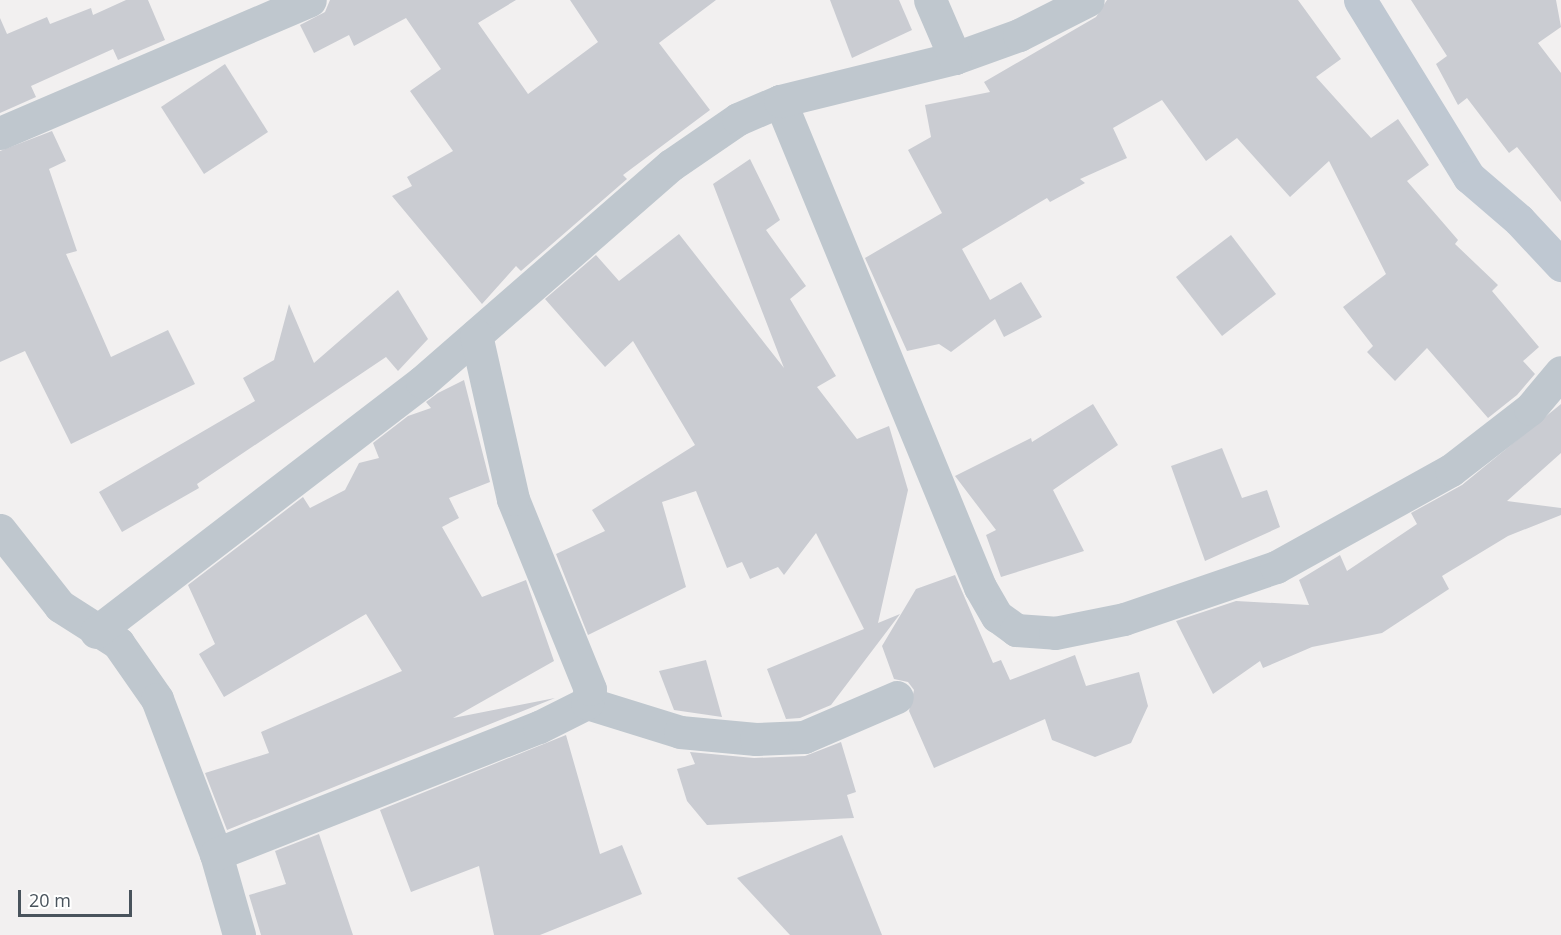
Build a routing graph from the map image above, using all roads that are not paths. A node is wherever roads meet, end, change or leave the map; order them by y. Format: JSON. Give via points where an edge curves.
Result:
{"nodes":[{"id":1,"x":310,"y":0,"type":"edge"},
{"id":2,"x":930,"y":0,"type":"edge"},
{"id":3,"x":1088,"y":0,"type":"edge"},
{"id":4,"x":1360,"y":0,"type":"edge"},
{"id":5,"x":955,"y":58,"type":"junction"},
{"id":6,"x":780,"y":101,"type":"junction"},
{"id":7,"x":0,"y":133,"type":"edge"},
{"id":8,"x":1561,"y":265,"type":"edge"},
{"id":9,"x":476,"y":335,"type":"junction"},
{"id":10,"x":1561,"y":372,"type":"edge"},
{"id":11,"x":0,"y":530,"type":"edge"},
{"id":12,"x":96,"y":632,"type":"junction"},
{"id":13,"x":897,"y":697,"type":"dead end"},
{"id":14,"x":587,"y":703,"type":"junction"},
{"id":15,"x":216,"y":854,"type":"junction"},
{"id":16,"x":240,"y":935,"type":"edge"}],
"edges":[{"from":1,"to":7,"type":"street"},
{"from":2,"to":5,"type":"street"},
{"from":3,"to":5,"type":"street","via":[[1019,35]]},
{"from":4,"to":8,"type":"street","via":[[1468,177],[1519,220]]},
{"from":5,"to":6,"type":"street"},
{"from":6,"to":9,"type":"street","via":[[738,119],[671,165]]},
{"from":6,"to":10,"type":"street","via":[[980,587],[997,615],[1016,630],[1055,633],[1124,620],[1276,567],[1451,470],[1530,409]]},
{"from":9,"to":12,"type":"street","via":[[422,382]]},
{"from":9,"to":14,"type":"street","via":[[513,499],[590,690]]},
{"from":11,"to":12,"type":"street","via":[[60,606]]},
{"from":12,"to":15,"type":"street","via":[[118,643],[157,699]]},
{"from":13,"to":14,"type":"street","via":[[804,736],[756,738],[680,732]]},
{"from":14,"to":15,"type":"street","via":[[539,727]]},
{"from":15,"to":16,"type":"street"}]}
